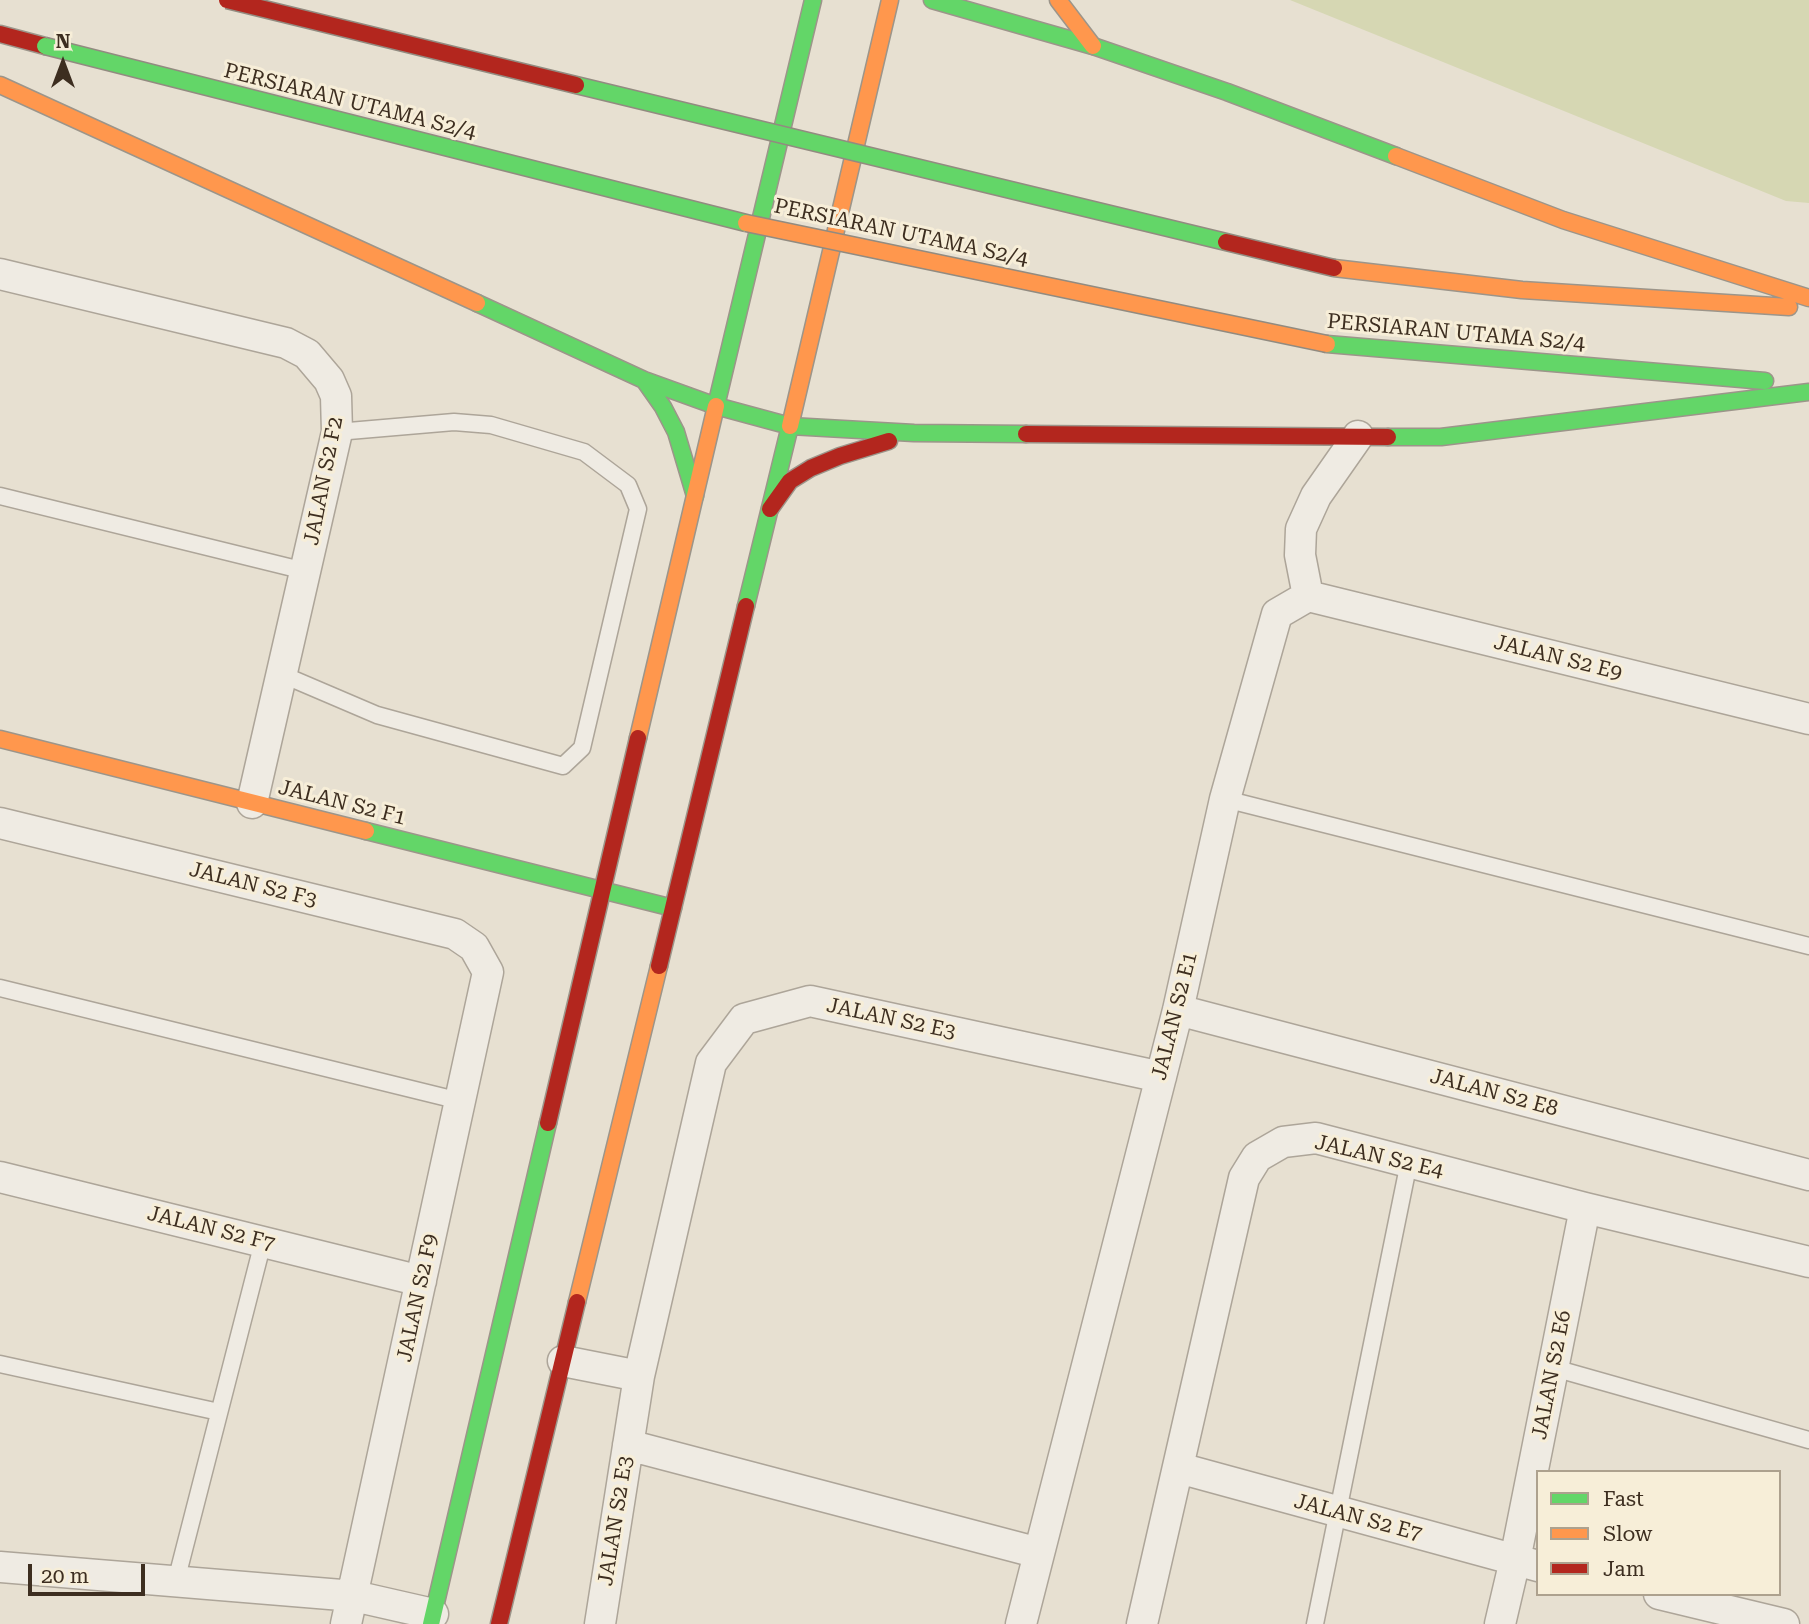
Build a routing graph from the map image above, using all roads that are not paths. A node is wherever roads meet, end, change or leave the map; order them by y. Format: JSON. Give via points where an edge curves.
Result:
{"nodes":[{"id":1,"x":228,"y":0,"type":"edge"},
{"id":2,"x":813,"y":0,"type":"edge"},
{"id":3,"x":890,"y":0,"type":"edge"},
{"id":4,"x":932,"y":0,"type":"edge"},
{"id":5,"x":1058,"y":0,"type":"edge"},
{"id":6,"x":0,"y":34,"type":"edge"},
{"id":7,"x":1093,"y":46,"type":"junction"},
{"id":8,"x":0,"y":85,"type":"edge"},
{"id":9,"x":0,"y":274,"type":"edge"},
{"id":10,"x":1809,"y":298,"type":"edge"},
{"id":11,"x":1809,"y":308,"type":"edge"},
{"id":12,"x":644,"y":380,"type":"junction"},
{"id":13,"x":1809,"y":385,"type":"edge"},
{"id":14,"x":1809,"y":392,"type":"edge"},
{"id":15,"x":716,"y":406,"type":"junction"},
{"id":16,"x":790,"y":426,"type":"junction"},
{"id":17,"x":337,"y":432,"type":"junction"},
{"id":18,"x":914,"y":433,"type":"junction"},
{"id":19,"x":1358,"y":436,"type":"junction"},
{"id":20,"x":0,"y":496,"type":"edge"},
{"id":21,"x":695,"y":496,"type":"junction"},
{"id":22,"x":770,"y":509,"type":"junction"},
{"id":23,"x":305,"y":571,"type":"junction"},
{"id":24,"x":1308,"y":596,"type":"junction"},
{"id":25,"x":281,"y":674,"type":"junction"},
{"id":26,"x":1809,"y":719,"type":"edge"},
{"id":27,"x":0,"y":739,"type":"edge"},
{"id":28,"x":1225,"y":799,"type":"junction"},
{"id":29,"x":252,"y":803,"type":"junction"},
{"id":30,"x":0,"y":823,"type":"edge"},
{"id":31,"x":603,"y":891,"type":"junction"},
{"id":32,"x":673,"y":908,"type":"junction"},
{"id":33,"x":1809,"y":946,"type":"edge"},
{"id":34,"x":488,"y":972,"type":"joint"},
{"id":35,"x":0,"y":988,"type":"edge"},
{"id":36,"x":1178,"y":1010,"type":"junction"},
{"id":37,"x":1161,"y":1077,"type":"junction"},
{"id":38,"x":460,"y":1101,"type":"junction"},
{"id":39,"x":1409,"y":1162,"type":"junction"},
{"id":40,"x":1809,"y":1175,"type":"edge"},
{"id":41,"x":0,"y":1177,"type":"edge"},
{"id":42,"x":1585,"y":1208,"type":"junction"},
{"id":43,"x":262,"y":1242,"type":"junction"},
{"id":44,"x":1809,"y":1262,"type":"edge"},
{"id":45,"x":421,"y":1281,"type":"junction"},
{"id":46,"x":563,"y":1361,"type":"junction"},
{"id":47,"x":0,"y":1364,"type":"edge"},
{"id":48,"x":1554,"y":1368,"type":"junction"},
{"id":49,"x":639,"y":1376,"type":"junction"},
{"id":50,"x":219,"y":1412,"type":"junction"},
{"id":51,"x":1809,"y":1440,"type":"edge"},
{"id":52,"x":628,"y":1445,"type":"junction"},
{"id":53,"x":1179,"y":1468,"type":"junction"},
{"id":54,"x":1540,"y":1470,"type":"edge"},
{"id":55,"x":1536,"y":1498,"type":"edge"},
{"id":56,"x":1339,"y":1513,"type":"junction"},
{"id":57,"x":1039,"y":1553,"type":"junction"},
{"id":58,"x":1527,"y":1563,"type":"edge"},
{"id":59,"x":0,"y":1567,"type":"edge"},
{"id":60,"x":176,"y":1581,"type":"junction"},
{"id":61,"x":1667,"y":1596,"type":"edge"},
{"id":62,"x":350,"y":1610,"type":"edge"},
{"id":63,"x":432,"y":1619,"type":"edge"},
{"id":64,"x":499,"y":1624,"type":"edge"},
{"id":65,"x":600,"y":1624,"type":"edge"},
{"id":66,"x":1021,"y":1624,"type":"edge"},
{"id":67,"x":1142,"y":1624,"type":"edge"},
{"id":68,"x":1315,"y":1624,"type":"edge"},
{"id":69,"x":1500,"y":1624,"type":"edge"},
{"id":70,"x":1784,"y":1624,"type":"edge"}],
"edges":[{"from":1,"to":11,"type":"main road","bridge":true,"via":[[1334,268],[1522,290]]},
{"from":2,"to":15,"type":"main road"},
{"from":3,"to":16,"type":"main road"},
{"from":4,"to":7,"type":"main road"},
{"from":5,"to":7,"type":"main road"},
{"from":6,"to":13,"type":"main road","name":"PERSIARAN UTAMA S2/4","bridge":true,"via":[[705,214],[1327,344]]},
{"from":7,"to":10,"type":"main road","via":[[1563,220]]},
{"from":8,"to":12,"type":"main road"},
{"from":9,"to":17,"type":"street","name":"JALAN S2 F2","via":[[286,343],[307,354],[329,380],[337,396]]},
{"from":12,"to":15,"type":"main road"},
{"from":12,"to":21,"type":"main road","via":[[676,432]]},
{"from":14,"to":19,"type":"main road","via":[[1441,437]]},
{"from":15,"to":16,"type":"main road"},
{"from":15,"to":21,"type":"main road"},
{"from":16,"to":18,"type":"main road"},
{"from":16,"to":22,"type":"main road"},
{"from":17,"to":23,"type":"street","name":"JALAN S2 F2"},
{"from":17,"to":25,"type":"lane","via":[[454,422],[491,425],[584,453],[628,485],[638,509],[582,748],[564,766],[377,715]]},
{"from":18,"to":19,"type":"main road"},
{"from":18,"to":22,"type":"main road","via":[[811,468],[790,481]]},
{"from":19,"to":24,"type":"street","via":[[1316,496],[1301,529],[1300,555]]},
{"from":20,"to":23,"type":"lane"},
{"from":21,"to":31,"type":"main road"},
{"from":22,"to":32,"type":"main road"},
{"from":23,"to":25,"type":"street","name":"JALAN S2 F2"},
{"from":24,"to":26,"type":"street","name":"JALAN S2 E9"},
{"from":24,"to":28,"type":"street","name":"JALAN S2 E1","via":[[1277,614]]},
{"from":25,"to":29,"type":"street","name":"JALAN S2 F2"},
{"from":27,"to":29,"type":"main road","name":"JALAN S2 F1"},
{"from":28,"to":33,"type":"lane"},
{"from":28,"to":36,"type":"street","name":"JALAN S2 E1"},
{"from":29,"to":31,"type":"main road","name":"JALAN S2 F1"},
{"from":30,"to":34,"type":"street","name":"JALAN S2 F3","via":[[454,933],[474,947]]},
{"from":31,"to":32,"type":"main road","name":"JALAN S2 F1"},
{"from":31,"to":63,"type":"main road"},
{"from":32,"to":46,"type":"main road"},
{"from":34,"to":38,"type":"street","name":"JALAN S2 F9"},
{"from":35,"to":38,"type":"lane"},
{"from":36,"to":37,"type":"street","name":"JALAN S2 E1"},
{"from":36,"to":40,"type":"street","name":"JALAN S2 E8"},
{"from":37,"to":49,"type":"street","name":"JALAN S2 E3","via":[[810,1001],[744,1019],[711,1063]]},
{"from":37,"to":57,"type":"street","name":"JALAN S2 E1"},
{"from":38,"to":45,"type":"street","name":"JALAN S2 F9"},
{"from":39,"to":42,"type":"street","name":"JALAN S2 E4"},
{"from":39,"to":53,"type":"street","name":"JALAN S2 E4","via":[[1316,1138],[1283,1142],[1257,1157],[1244,1178]]},
{"from":39,"to":56,"type":"lane"},
{"from":41,"to":43,"type":"street","name":"JALAN S2 F7"},
{"from":42,"to":44,"type":"street","name":"JALAN S2 E4"},
{"from":42,"to":48,"type":"street","name":"JALAN S2 E6"},
{"from":43,"to":45,"type":"street","name":"JALAN S2 F7"},
{"from":43,"to":50,"type":"lane"},
{"from":45,"to":62,"type":"street","name":"JALAN S2 F9"},
{"from":46,"to":49,"type":"street"},
{"from":46,"to":64,"type":"main road"},
{"from":47,"to":50,"type":"lane"},
{"from":48,"to":51,"type":"lane"},
{"from":48,"to":54,"type":"street","name":"JALAN S2 E6"},
{"from":49,"to":52,"type":"street","name":"JALAN S2 E3"},
{"from":50,"to":60,"type":"lane"},
{"from":52,"to":57,"type":"street"},
{"from":52,"to":65,"type":"street","name":"JALAN S2 E3"},
{"from":53,"to":56,"type":"street","name":"JALAN S2 E7"},
{"from":53,"to":67,"type":"street","name":"JALAN S2 E4"},
{"from":55,"to":58,"type":"street","name":"JALAN S2 E6"},
{"from":56,"to":58,"type":"street","name":"JALAN S2 E7"},
{"from":56,"to":68,"type":"lane"},
{"from":57,"to":66,"type":"street","name":"JALAN S2 E1"},
{"from":58,"to":69,"type":"street","name":"JALAN S2 E6"},
{"from":59,"to":60,"type":"street"},
{"from":60,"to":62,"type":"street"},
{"from":61,"to":70,"type":"street"},
{"from":62,"to":63,"type":"street"}]}
